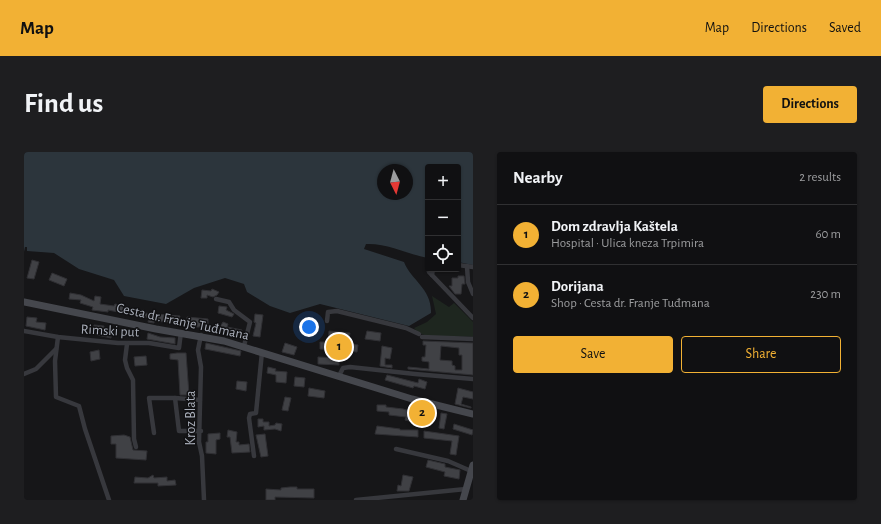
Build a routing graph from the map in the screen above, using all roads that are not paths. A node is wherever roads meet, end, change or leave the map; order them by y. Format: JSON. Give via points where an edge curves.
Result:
{"nodes":[{"id":1,"x":461,"y":265,"type":"edge"},
{"id":2,"x":467,"y":266,"type":"junction"},
{"id":3,"x":473,"y":267,"type":"edge"},
{"id":4,"x":432,"y":272,"type":"edge"},
{"id":5,"x":473,"y":294,"type":"edge"},
{"id":6,"x":216,"y":299,"type":"dead end"},
{"id":7,"x":24,"y":302,"type":"edge"},
{"id":8,"x":473,"y":318,"type":"edge"},
{"id":9,"x":327,"y":321,"type":"dead end"},
{"id":10,"x":24,"y":331,"type":"edge"},
{"id":11,"x":181,"y":332,"type":"junction"},
{"id":12,"x":201,"y":335,"type":"junction"},
{"id":13,"x":58,"y":337,"type":"junction"},
{"id":14,"x":473,"y":339,"type":"edge"},
{"id":15,"x":127,"y":344,"type":"junction"},
{"id":16,"x":244,"y":346,"type":"junction"},
{"id":17,"x":56,"y":349,"type":"junction"},
{"id":18,"x":262,"y":352,"type":"junction"},
{"id":19,"x":24,"y":374,"type":"edge"},
{"id":20,"x":340,"y":376,"type":"junction"},
{"id":21,"x":473,"y":378,"type":"edge"},
{"id":22,"x":175,"y":398,"type":"junction"},
{"id":23,"x":200,"y":400,"type":"junction"},
{"id":24,"x":473,"y":414,"type":"edge"},
{"id":25,"x":201,"y":431,"type":"junction"},
{"id":26,"x":154,"y":433,"type":"dead end"},
{"id":27,"x":136,"y":447,"type":"dead end"},
{"id":28,"x":396,"y":449,"type":"dead end"},
{"id":29,"x":254,"y":456,"type":"dead end"},
{"id":30,"x":472,"y":468,"type":"edge"},
{"id":31,"x":466,"y":489,"type":"junction"},
{"id":32,"x":109,"y":500,"type":"edge"},
{"id":33,"x":204,"y":500,"type":"edge"},
{"id":34,"x":356,"y":500,"type":"edge"},
{"id":35,"x":463,"y":500,"type":"edge"}],
"edges":[{"from":1,"to":2,"type":"street"},
{"from":2,"to":3,"type":"street"},
{"from":2,"to":5,"type":"street","via":[[468,282]]},
{"from":4,"to":8,"type":"street"},
{"from":6,"to":16,"type":"street","via":[[229,302],[234,310],[250,322]]},
{"from":7,"to":11,"type":"main road","name":"Cesta dr. Franje Tuđmana"},
{"from":9,"to":14,"type":"street","via":[[328,312],[337,311],[406,328],[420,335]]},
{"from":10,"to":13,"type":"street","name":"Rimski put"},
{"from":11,"to":12,"type":"main road","name":"Cesta dr. Franje Tuđmana"},
{"from":11,"to":15,"type":"street","name":"Rimski put","via":[[179,348],[149,343]]},
{"from":12,"to":16,"type":"main road","name":"Cesta dr. Franje Tuđmana"},
{"from":12,"to":23,"type":"street","name":"Kroz Blata","via":[[198,350],[201,367]]},
{"from":13,"to":15,"type":"street","name":"Rimski put"},
{"from":13,"to":17,"type":"street"},
{"from":15,"to":27,"type":"street","via":[[126,364],[133,380]]},
{"from":16,"to":18,"type":"main road","name":"Cesta dr. Franje Tuđmana"},
{"from":17,"to":19,"type":"street","via":[[36,369]]},
{"from":17,"to":32,"type":"street","via":[[56,397],[80,406],[85,429]]},
{"from":18,"to":20,"type":"main road","name":"Cesta dr. Franje Tuđmana"},
{"from":18,"to":29,"type":"street","via":[[256,413],[250,414],[249,418]]},
{"from":20,"to":21,"type":"street","via":[[343,368],[350,367]]},
{"from":20,"to":24,"type":"main road","name":"Cesta dr. Franje Tuđmana","via":[[412,399]]},
{"from":22,"to":23,"type":"street"},
{"from":22,"to":25,"type":"street","via":[[180,431]]},
{"from":22,"to":26,"type":"street","via":[[149,398]]},
{"from":23,"to":25,"type":"street","name":"Kroz Blata"},
{"from":25,"to":33,"type":"street","name":"Kroz Blata","via":[[199,442]]},
{"from":28,"to":30,"type":"street"},
{"from":30,"to":31,"type":"main road"},
{"from":31,"to":34,"type":"street"},
{"from":31,"to":35,"type":"main road"}]}
